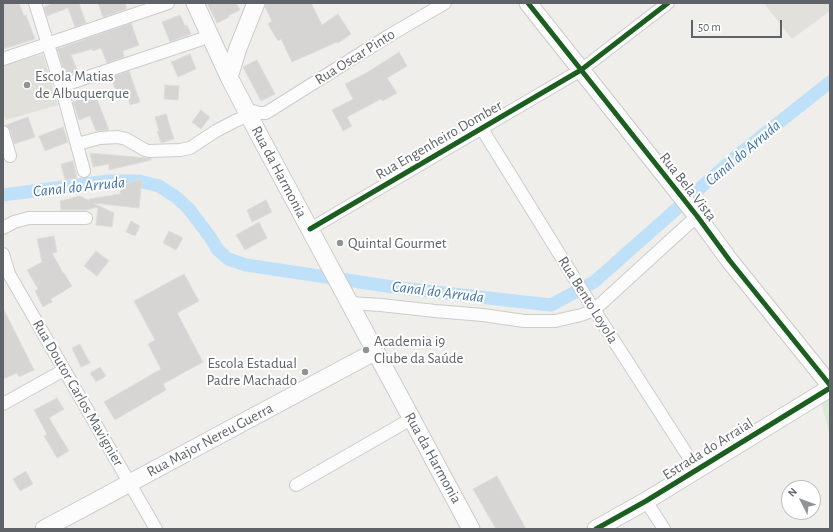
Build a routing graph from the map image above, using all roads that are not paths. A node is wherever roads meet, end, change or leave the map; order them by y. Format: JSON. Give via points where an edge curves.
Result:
{"nodes":[{"id":1,"x":35,"y":3,"type":"edge"},
{"id":2,"x":168,"y":3,"type":"edge"},
{"id":3,"x":194,"y":3,"type":"edge"},
{"id":4,"x":256,"y":3,"type":"edge"},
{"id":5,"x":446,"y":3,"type":"edge"},
{"id":6,"x":528,"y":3,"type":"edge"},
{"id":7,"x":668,"y":3,"type":"edge"},
{"id":8,"x":211,"y":36,"type":"junction"},
{"id":9,"x":47,"y":44,"type":"junction"},
{"id":10,"x":3,"y":59,"type":"edge"},
{"id":11,"x":580,"y":70,"type":"junction"},
{"id":12,"x":229,"y":77,"type":"junction"},
{"id":13,"x":61,"y":86,"type":"junction"},
{"id":14,"x":247,"y":112,"type":"junction"},
{"id":15,"x":266,"y":113,"type":"junction"},
{"id":16,"x":482,"y":129,"type":"junction"},
{"id":17,"x":257,"y":131,"type":"junction"},
{"id":18,"x":3,"y":133,"type":"edge"},
{"id":19,"x":77,"y":144,"type":"junction"},
{"id":20,"x":10,"y":156,"type":"dead end"},
{"id":21,"x":84,"y":171,"type":"dead end"},
{"id":22,"x":694,"y":213,"type":"junction"},
{"id":23,"x":86,"y":218,"type":"dead end"},
{"id":24,"x":3,"y":228,"type":"edge"},
{"id":25,"x":310,"y":229,"type":"junction"},
{"id":26,"x":3,"y":254,"type":"edge"},
{"id":27,"x":6,"y":276,"type":"edge"},
{"id":28,"x":350,"y":303,"type":"junction"},
{"id":29,"x":592,"y":307,"type":"junction"},
{"id":30,"x":376,"y":351,"type":"junction"},
{"id":31,"x":64,"y":370,"type":"junction"},
{"id":32,"x":830,"y":386,"type":"edge"},
{"id":33,"x":3,"y":404,"type":"edge"},
{"id":34,"x":411,"y":418,"type":"junction"},
{"id":35,"x":697,"y":470,"type":"junction"},
{"id":36,"x":130,"y":483,"type":"junction"},
{"id":37,"x":296,"y":484,"type":"dead end"},
{"id":38,"x":646,"y":501,"type":"junction"},
{"id":39,"x":44,"y":529,"type":"edge"},
{"id":40,"x":156,"y":529,"type":"edge"},
{"id":41,"x":472,"y":529,"type":"edge"},
{"id":42,"x":596,"y":529,"type":"edge"},
{"id":43,"x":664,"y":529,"type":"edge"}],
"edges":[{"from":1,"to":9,"type":"street"},
{"from":2,"to":9,"type":"street"},
{"from":3,"to":8,"type":"main road","name":"Rua da Harmonia"},
{"from":4,"to":12,"type":"main road"},
{"from":5,"to":15,"type":"street","name":"Rua Oscar Pinto"},
{"from":6,"to":11,"type":"main road","name":"Rua Bela Vista"},
{"from":7,"to":11,"type":"street","name":"Rua Engenheiro Domber"},
{"from":8,"to":12,"type":"main road","name":"Rua da Harmonia"},
{"from":8,"to":13,"type":"street"},
{"from":9,"to":10,"type":"street"},
{"from":9,"to":13,"type":"street"},
{"from":11,"to":16,"type":"street","name":"Rua Engenheiro Domber"},
{"from":11,"to":22,"type":"main road","name":"Rua Bela Vista"},
{"from":12,"to":14,"type":"main road","name":"Rua da Harmonia"},
{"from":13,"to":19,"type":"street"},
{"from":14,"to":15,"type":"street"},
{"from":14,"to":17,"type":"main road","name":"Rua da Harmonia"},
{"from":14,"to":19,"type":"street","via":[[190,148],[180,150],[144,150],[118,137],[100,138]]},
{"from":15,"to":17,"type":"street","via":[[260,118]]},
{"from":16,"to":25,"type":"street","name":"Rua Engenheiro Domber"},
{"from":16,"to":29,"type":"street","name":"Rua Bento Loyola"},
{"from":17,"to":25,"type":"main road","name":"Rua da Harmonia"},
{"from":18,"to":20,"type":"street"},
{"from":19,"to":21,"type":"street"},
{"from":22,"to":29,"type":"street"},
{"from":22,"to":32,"type":"main road","name":"Rua Bela Vista"},
{"from":23,"to":24,"type":"street","via":[[29,218]]},
{"from":25,"to":28,"type":"main road","name":"Rua da Harmonia"},
{"from":26,"to":27,"type":"street","name":"Rua Doutor Carlos Mavignier"},
{"from":27,"to":31,"type":"street","name":"Rua Doutor Carlos Mavignier"},
{"from":28,"to":29,"type":"street","via":[[524,321],[555,321],[581,315]]},
{"from":28,"to":30,"type":"main road","name":"Rua da Harmonia"},
{"from":29,"to":35,"type":"street","name":"Rua Bento Loyola"},
{"from":30,"to":34,"type":"main road","name":"Rua da Harmonia"},
{"from":30,"to":36,"type":"main road","name":"Rua Major Nereu Guerra"},
{"from":31,"to":33,"type":"street"},
{"from":31,"to":36,"type":"street","name":"Rua Doutor Carlos Mavignier"},
{"from":32,"to":35,"type":"main road","name":"Estrada do Arraial"},
{"from":34,"to":37,"type":"street"},
{"from":34,"to":41,"type":"main road","name":"Rua da Harmonia"},
{"from":35,"to":38,"type":"main road","name":"Estrada do Arraial"},
{"from":36,"to":39,"type":"main road","name":"Rua Major Nereu Guerra"},
{"from":36,"to":40,"type":"street","name":"Rua Doutor Carlos Mavignier"},
{"from":38,"to":42,"type":"main road","name":"Estrada do Arraial"},
{"from":38,"to":43,"type":"street"}]}
